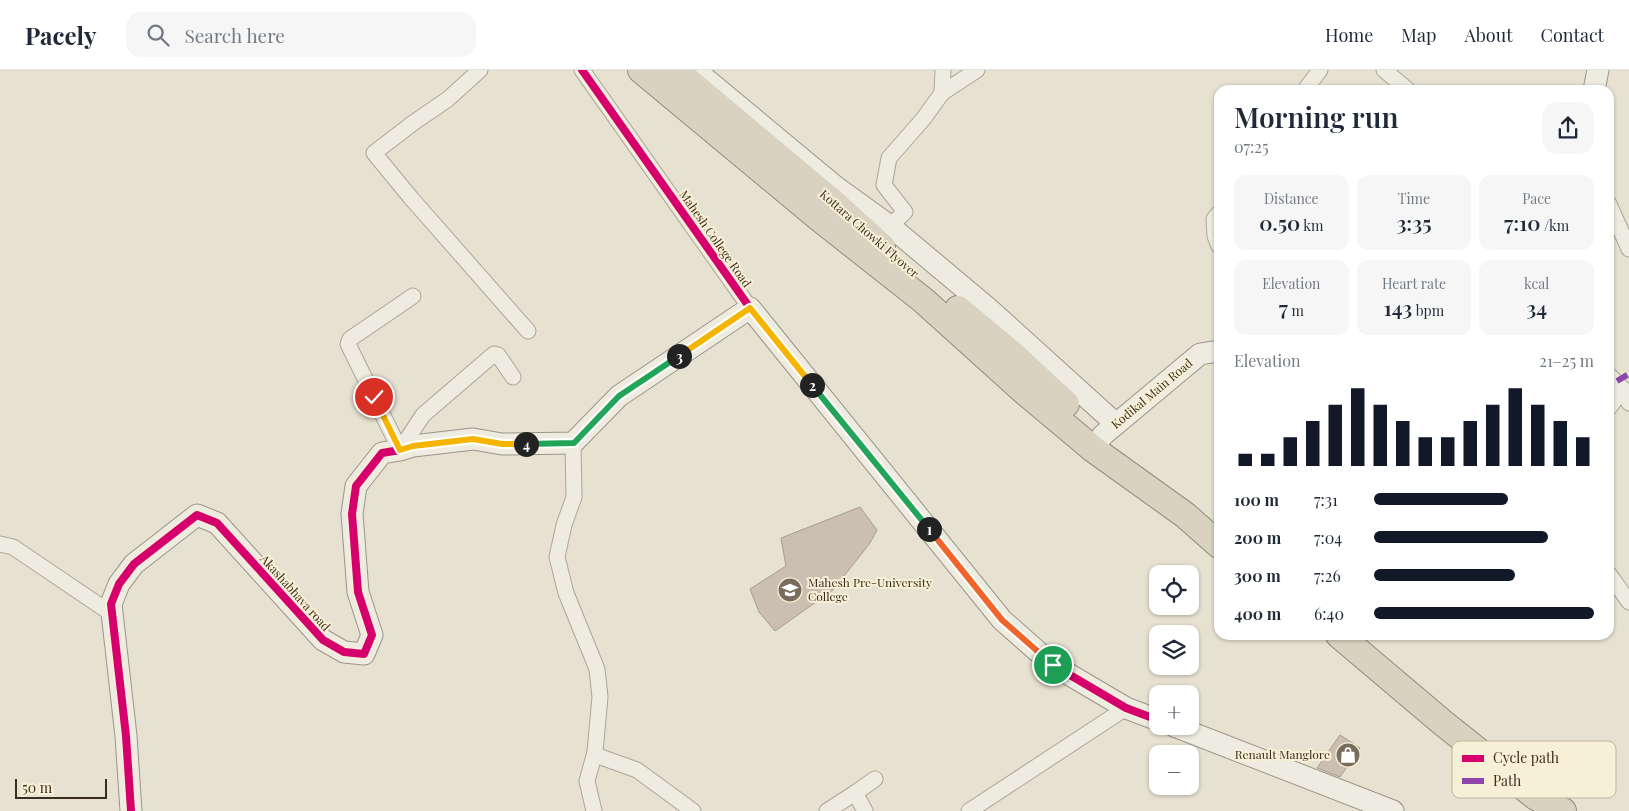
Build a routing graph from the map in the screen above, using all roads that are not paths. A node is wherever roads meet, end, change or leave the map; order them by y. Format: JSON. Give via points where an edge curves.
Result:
{"nodes":[{"id":1,"x":480,"y":70,"type":"edge"},
{"id":2,"x":582,"y":70,"type":"edge"},
{"id":3,"x":641,"y":70,"type":"edge"},
{"id":4,"x":675,"y":70,"type":"edge"},
{"id":5,"x":695,"y":70,"type":"edge"},
{"id":6,"x":943,"y":70,"type":"edge"},
{"id":7,"x":977,"y":70,"type":"edge"},
{"id":8,"x":1320,"y":70,"type":"edge"},
{"id":9,"x":1384,"y":70,"type":"edge"},
{"id":10,"x":1598,"y":70,"type":"edge"},
{"id":11,"x":1312,"y":85,"type":"edge"},
{"id":12,"x":1402,"y":85,"type":"edge"},
{"id":13,"x":1595,"y":85,"type":"edge"},
{"id":14,"x":942,"y":93,"type":"junction"},
{"id":15,"x":1614,"y":215,"type":"edge"},
{"id":16,"x":890,"y":226,"type":"junction"},
{"id":17,"x":1629,"y":249,"type":"edge"},
{"id":18,"x":413,"y":296,"type":"dead end"},
{"id":19,"x":750,"y":308,"type":"junction"},
{"id":20,"x":528,"y":331,"type":"dead end"},
{"id":21,"x":1214,"y":352,"type":"edge"},
{"id":22,"x":513,"y":377,"type":"dead end"},
{"id":23,"x":1614,"y":381,"type":"edge"},
{"id":24,"x":1626,"y":396,"type":"edge"},
{"id":25,"x":1614,"y":404,"type":"edge"},
{"id":26,"x":1104,"y":436,"type":"junction"},
{"id":27,"x":574,"y":443,"type":"junction"},
{"id":28,"x":400,"y":450,"type":"junction"},
{"id":29,"x":1214,"y":526,"type":"edge"},
{"id":30,"x":1214,"y":541,"type":"edge"},
{"id":31,"x":0,"y":544,"type":"edge"},
{"id":32,"x":1614,"y":581,"type":"edge"},
{"id":33,"x":1629,"y":602,"type":"edge"},
{"id":34,"x":112,"y":614,"type":"junction"},
{"id":35,"x":1324,"y":640,"type":"edge"},
{"id":36,"x":1345,"y":640,"type":"edge"},
{"id":37,"x":1126,"y":708,"type":"junction"},
{"id":38,"x":1149,"y":717,"type":"edge"},
{"id":39,"x":1197,"y":735,"type":"edge"},
{"id":40,"x":1466,"y":741,"type":"edge"},
{"id":41,"x":595,"y":752,"type":"junction"},
{"id":42,"x":1452,"y":752,"type":"edge"},
{"id":43,"x":875,"y":779,"type":"dead end"},
{"id":44,"x":855,"y":793,"type":"junction"},
{"id":45,"x":1515,"y":798,"type":"edge"},
{"id":46,"x":1540,"y":798,"type":"edge"},
{"id":47,"x":131,"y":811,"type":"edge"},
{"id":48,"x":594,"y":811,"type":"edge"},
{"id":49,"x":693,"y":811,"type":"edge"},
{"id":50,"x":826,"y":811,"type":"edge"},
{"id":51,"x":865,"y":811,"type":"edge"},
{"id":52,"x":969,"y":811,"type":"edge"},
{"id":53,"x":1393,"y":811,"type":"edge"},
{"id":54,"x":1532,"y":811,"type":"edge"},
{"id":55,"x":1563,"y":811,"type":"edge"}],
"edges":[{"from":1,"to":20,"type":"street","via":[[448,99],[374,153]]},
{"from":2,"to":19,"type":"street","name":"Mahesh College Road"},
{"from":3,"to":26,"type":"highway","via":[[923,300],[1025,392]]},
{"from":4,"to":26,"type":"highway","name":"Kottara Chowki Flyover","via":[[1011,352]]},
{"from":5,"to":16,"type":"street","via":[[836,187]]},
{"from":6,"to":14,"type":"street"},
{"from":7,"to":14,"type":"street"},
{"from":8,"to":11,"type":"street"},
{"from":9,"to":12,"type":"street"},
{"from":10,"to":13,"type":"street"},
{"from":14,"to":16,"type":"street","via":[[889,158],[884,185],[905,212]]},
{"from":15,"to":17,"type":"street"},
{"from":16,"to":26,"type":"street","via":[[989,309]]},
{"from":18,"to":28,"type":"street","via":[[350,339],[348,344]]},
{"from":19,"to":27,"type":"street","via":[[619,396]]},
{"from":19,"to":37,"type":"street","name":"Mahesh College Road","via":[[1002,620],[1053,665]]},
{"from":21,"to":26,"type":"street","name":"Kodikal Main Road","via":[[1200,354]]},
{"from":22,"to":28,"type":"street","via":[[498,354],[494,354],[423,415]]},
{"from":23,"to":24,"type":"street"},
{"from":24,"to":25,"type":"street"},
{"from":26,"to":29,"type":"highway"},
{"from":26,"to":30,"type":"highway"},
{"from":27,"to":28,"type":"street","name":"Akashabhava road","via":[[502,444],[473,439]]},
{"from":27,"to":41,"type":"street","via":[[574,497],[557,557],[566,592],[597,669],[600,697]]},
{"from":28,"to":34,"type":"street","name":"Akashabhava road","via":[[382,453],[356,486],[352,514],[358,592],[372,635],[364,654],[344,652],[322,640],[217,523],[197,515],[134,564],[119,584],[111,604]]},
{"from":31,"to":34,"type":"street","via":[[13,548]]},
{"from":32,"to":33,"type":"street"},
{"from":34,"to":47,"type":"street","name":"Akashabhava road"},
{"from":35,"to":42,"type":"highway","via":[[1423,730]]},
{"from":36,"to":40,"type":"highway"},
{"from":37,"to":38,"type":"street","name":"Mahesh College Road"},
{"from":37,"to":52,"type":"street"},
{"from":39,"to":53,"type":"street"},
{"from":41,"to":48,"type":"street","via":[[587,781]]},
{"from":41,"to":49,"type":"street","via":[[637,770]]},
{"from":43,"to":44,"type":"street"},
{"from":44,"to":50,"type":"street"},
{"from":44,"to":51,"type":"street"},
{"from":45,"to":54,"type":"highway"},
{"from":46,"to":55,"type":"highway"}]}
